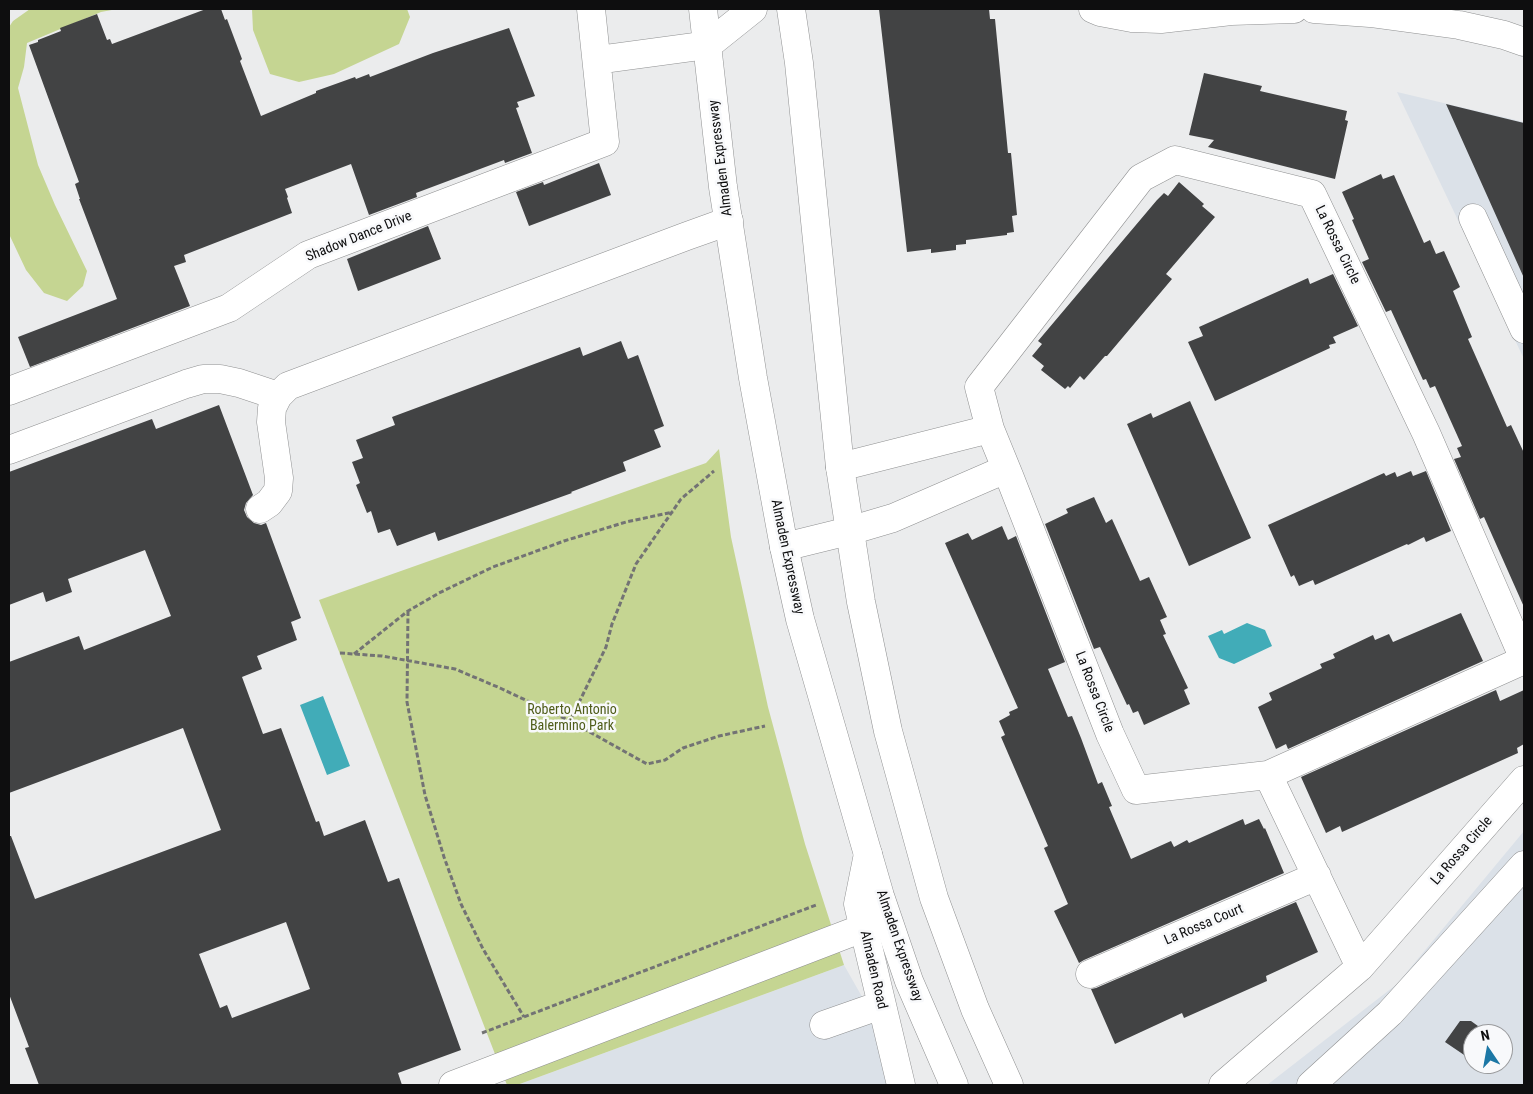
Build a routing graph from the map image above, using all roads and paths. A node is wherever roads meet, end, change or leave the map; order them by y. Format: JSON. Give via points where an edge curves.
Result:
{"nodes":[{"id":1,"x":591,"y":9,"type":"edge"},
{"id":2,"x":703,"y":9,"type":"edge"},
{"id":3,"x":753,"y":9,"type":"edge"},
{"id":4,"x":792,"y":9,"type":"edge"},
{"id":5,"x":1093,"y":9,"type":"edge"},
{"id":6,"x":1294,"y":9,"type":"edge"},
{"id":7,"x":1314,"y":9,"type":"edge"},
{"id":8,"x":1524,"y":42,"type":"edge"},
{"id":9,"x":708,"y":45,"type":"junction"},
{"id":10,"x":597,"y":60,"type":"junction"},
{"id":11,"x":1473,"y":218,"type":"dead end"},
{"id":12,"x":729,"y":221,"type":"junction"},
{"id":13,"x":1524,"y":330,"type":"edge"},
{"id":14,"x":9,"y":391,"type":"edge"},
{"id":15,"x":278,"y":396,"type":"junction"},
{"id":16,"x":990,"y":429,"type":"junction"},
{"id":17,"x":9,"y":450,"type":"edge"},
{"id":18,"x":840,"y":467,"type":"junction"},
{"id":19,"x":1006,"y":469,"type":"junction"},
{"id":20,"x":714,"y":471,"type":"dead end"},
{"id":21,"x":260,"y":509,"type":"dead end"},
{"id":22,"x":672,"y":512,"type":"junction"},
{"id":23,"x":850,"y":531,"type":"junction"},
{"id":24,"x":784,"y":546,"type":"junction"},
{"id":25,"x":408,"y":611,"type":"junction"},
{"id":26,"x":340,"y":653,"type":"dead end"},
{"id":27,"x":353,"y":654,"type":"junction"},
{"id":28,"x":1524,"y":660,"type":"edge"},
{"id":29,"x":407,"y":661,"type":"junction"},
{"id":30,"x":570,"y":721,"type":"junction"},
{"id":31,"x":765,"y":726,"type":"dead end"},
{"id":32,"x":1268,"y":775,"type":"junction"},
{"id":33,"x":1524,"y":780,"type":"edge"},
{"id":34,"x":868,"y":854,"type":"junction"},
{"id":35,"x":1524,"y":865,"type":"edge"},
{"id":36,"x":1317,"y":876,"type":"junction"},
{"id":37,"x":816,"y":905,"type":"dead end"},
{"id":38,"x":863,"y":928,"type":"junction"},
{"id":39,"x":1360,"y":967,"type":"junction"},
{"id":40,"x":1090,"y":974,"type":"dead end"},
{"id":41,"x":881,"y":1005,"type":"junction"},
{"id":42,"x":524,"y":1017,"type":"junction"},
{"id":43,"x":824,"y":1025,"type":"dead end"},
{"id":44,"x":482,"y":1033,"type":"dead end"},
{"id":45,"x":453,"y":1085,"type":"edge"},
{"id":46,"x":901,"y":1085,"type":"edge"},
{"id":47,"x":954,"y":1085,"type":"edge"},
{"id":48,"x":1009,"y":1085,"type":"edge"},
{"id":49,"x":1223,"y":1085,"type":"edge"},
{"id":50,"x":1311,"y":1085,"type":"edge"}],
"edges":[{"from":1,"to":10,"type":"street"},
{"from":2,"to":9,"type":"street","name":"Almaden Expressway"},
{"from":3,"to":9,"type":"street"},
{"from":4,"to":18,"type":"street"},
{"from":5,"to":6,"type":"street","via":[[1132,18],[1161,19],[1231,11]]},
{"from":7,"to":8,"type":"street","via":[[1459,25]]},
{"from":9,"to":10,"type":"street"},
{"from":9,"to":12,"type":"street","name":"Almaden Expressway"},
{"from":10,"to":14,"type":"street","name":"Shadow Dance Drive","via":[[605,142],[308,255],[229,308]]},
{"from":11,"to":13,"type":"street"},
{"from":12,"to":15,"type":"street","via":[[288,386]]},
{"from":12,"to":24,"type":"street","name":"Almaden Expressway","via":[[753,378]]},
{"from":15,"to":17,"type":"street","via":[[239,383],[203,379]]},
{"from":15,"to":21,"type":"street","via":[[272,408],[271,422],[278,491]]},
{"from":16,"to":18,"type":"street"},
{"from":16,"to":19,"type":"street","name":"La Rossa Circle"},
{"from":16,"to":28,"type":"street","name":"La Rossa Circle","via":[[979,387],[1140,178],[1175,160],[1312,194],[1426,433]]},
{"from":18,"to":23,"type":"street"},
{"from":19,"to":23,"type":"street","via":[[893,518]]},
{"from":19,"to":32,"type":"street","name":"La Rossa Circle","via":[[1110,734],[1136,790]]},
{"from":20,"to":22,"type":"path","via":[[681,499]]},
{"from":22,"to":25,"type":"path","via":[[564,541],[493,567]]},
{"from":22,"to":30,"type":"path","via":[[636,564],[606,647]]},
{"from":23,"to":24,"type":"street"},
{"from":23,"to":48,"type":"street","via":[[888,731],[934,898],[975,1010]]},
{"from":24,"to":34,"type":"street","name":"Almaden Expressway","via":[[800,619]]},
{"from":25,"to":27,"type":"path"},
{"from":25,"to":29,"type":"path"},
{"from":26,"to":27,"type":"path"},
{"from":27,"to":29,"type":"path"},
{"from":28,"to":32,"type":"street","name":"La Rossa Circle"},
{"from":29,"to":30,"type":"path","via":[[455,670]]},
{"from":29,"to":42,"type":"path","via":[[407,702],[425,795],[444,857],[484,949]]},
{"from":30,"to":31,"type":"path","via":[[647,764],[665,760],[683,748],[719,736]]},
{"from":32,"to":36,"type":"street"},
{"from":33,"to":39,"type":"street","name":"La Rossa Circle"},
{"from":34,"to":38,"type":"street","name":"Almaden Road","via":[[858,904]]},
{"from":34,"to":47,"type":"street","name":"Almaden Expressway","via":[[909,981]]},
{"from":35,"to":50,"type":"street","via":[[1390,1013]]},
{"from":36,"to":39,"type":"street"},
{"from":36,"to":40,"type":"street","name":"La Rossa Court"},
{"from":37,"to":42,"type":"path"},
{"from":38,"to":41,"type":"street","name":"Almaden Road"},
{"from":38,"to":45,"type":"street"},
{"from":39,"to":49,"type":"street","name":"La Rossa Circle"},
{"from":41,"to":43,"type":"street"},
{"from":41,"to":46,"type":"street","name":"Almaden Road"},
{"from":42,"to":44,"type":"path"}]}
